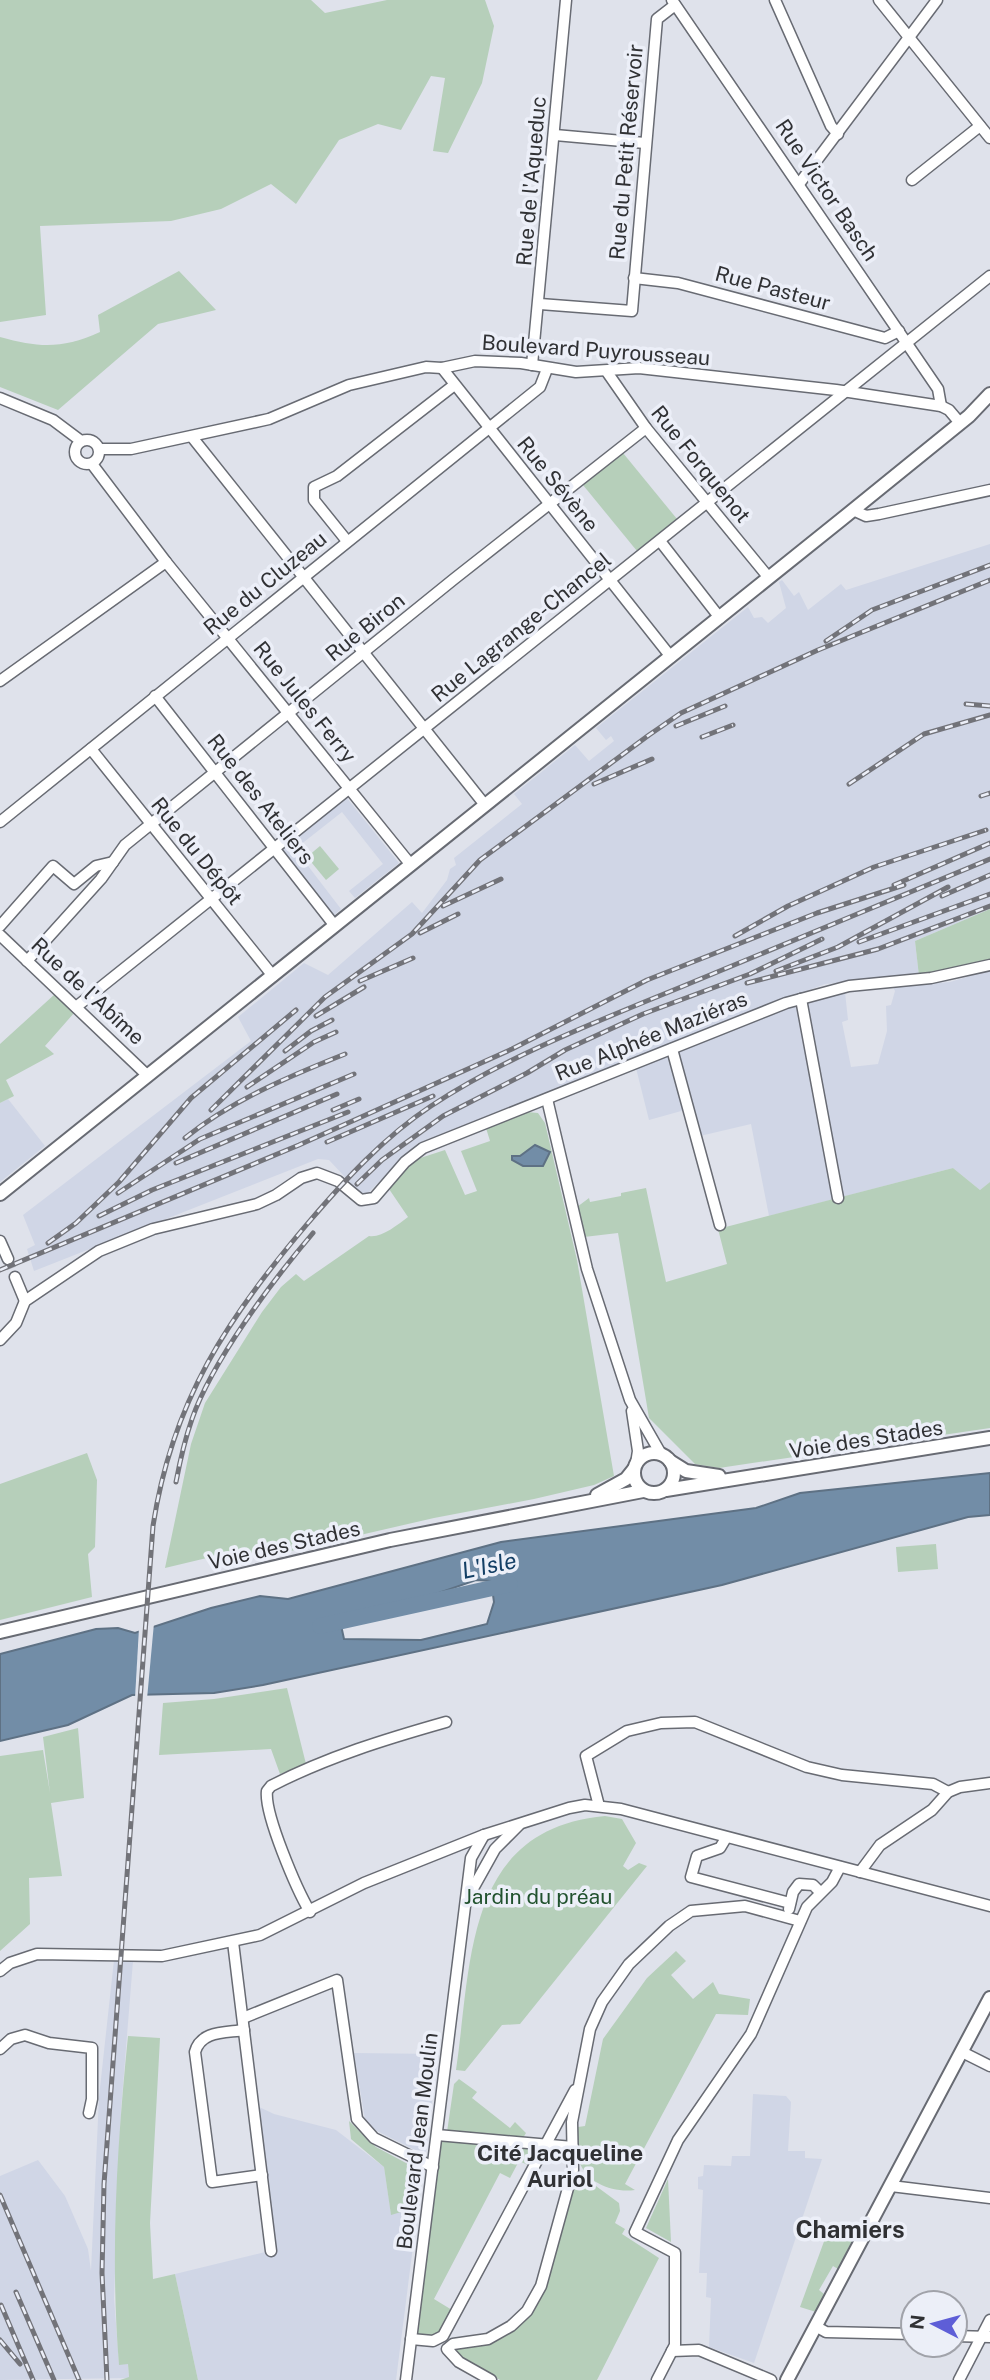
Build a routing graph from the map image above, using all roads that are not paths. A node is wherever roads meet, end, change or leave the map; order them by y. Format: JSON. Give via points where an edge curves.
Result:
{"nodes":[{"id":1,"x":566,"y":0,"type":"edge"},
{"id":2,"x":775,"y":0,"type":"edge"},
{"id":3,"x":879,"y":0,"type":"edge"},
{"id":4,"x":937,"y":0,"type":"edge"},
{"id":5,"x":673,"y":3,"type":"edge"},
{"id":6,"x":909,"y":37,"type":"junction"},
{"id":7,"x":980,"y":126,"type":"junction"},
{"id":8,"x":838,"y":134,"type":"junction"},
{"id":9,"x":555,"y":135,"type":"junction"},
{"id":10,"x":990,"y":138,"type":"edge"},
{"id":11,"x":645,"y":143,"type":"junction"},
{"id":12,"x":912,"y":180,"type":"dead end"},
{"id":13,"x":799,"y":184,"type":"junction"},
{"id":14,"x":990,"y":276,"type":"edge"},
{"id":15,"x":634,"y":278,"type":"junction"},
{"id":16,"x":540,"y":304,"type":"junction"},
{"id":17,"x":900,"y":331,"type":"junction"},
{"id":18,"x":908,"y":344,"type":"junction"},
{"id":19,"x":532,"y":365,"type":"junction"},
{"id":20,"x":442,"y":368,"type":"junction"},
{"id":21,"x":547,"y":369,"type":"junction"},
{"id":22,"x":607,"y":372,"type":"junction"},
{"id":23,"x":453,"y":386,"type":"junction"},
{"id":24,"x":846,"y":393,"type":"junction"},
{"id":25,"x":990,"y":394,"type":"edge"},
{"id":26,"x":0,"y":398,"type":"edge"},
{"id":27,"x":990,"y":404,"type":"edge"},
{"id":28,"x":941,"y":406,"type":"junction"},
{"id":29,"x":964,"y":419,"type":"junction"},
{"id":30,"x":489,"y":428,"type":"junction"},
{"id":31,"x":646,"y":428,"type":"junction"},
{"id":32,"x":192,"y":437,"type":"junction"},
{"id":33,"x":81,"y":441,"type":"junction"},
{"id":34,"x":99,"y":449,"type":"junction"},
{"id":35,"x":92,"y":464,"type":"junction"},
{"id":36,"x":990,"y":490,"type":"edge"},
{"id":37,"x":550,"y":504,"type":"junction"},
{"id":38,"x":706,"y":504,"type":"junction"},
{"id":39,"x":853,"y":510,"type":"junction"},
{"id":40,"x":347,"y":541,"type":"junction"},
{"id":41,"x":660,"y":541,"type":"junction"},
{"id":42,"x":166,"y":562,"type":"junction"},
{"id":43,"x":304,"y":578,"type":"junction"},
{"id":44,"x":769,"y":578,"type":"junction"},
{"id":45,"x":611,"y":579,"type":"junction"},
{"id":46,"x":720,"y":618,"type":"junction"},
{"id":47,"x":227,"y":638,"type":"junction"},
{"id":48,"x":364,"y":654,"type":"junction"},
{"id":49,"x":671,"y":657,"type":"junction"},
{"id":50,"x":0,"y":681,"type":"edge"},
{"id":51,"x":155,"y":696,"type":"junction"},
{"id":52,"x":289,"y":713,"type":"junction"},
{"id":53,"x":424,"y":729,"type":"junction"},
{"id":54,"x":91,"y":749,"type":"junction"},
{"id":55,"x":215,"y":771,"type":"junction"},
{"id":56,"x":349,"y":789,"type":"junction"},
{"id":57,"x":485,"y":806,"type":"junction"},
{"id":58,"x":0,"y":822,"type":"edge"},
{"id":59,"x":151,"y":824,"type":"junction"},
{"id":60,"x":274,"y":848,"type":"junction"},
{"id":61,"x":113,"y":862,"type":"junction"},
{"id":62,"x":411,"y":865,"type":"junction"},
{"id":63,"x":211,"y":899,"type":"junction"},
{"id":64,"x":0,"y":926,"type":"edge"},
{"id":65,"x":335,"y":926,"type":"junction"},
{"id":66,"x":0,"y":935,"type":"edge"},
{"id":67,"x":27,"y":961,"type":"junction"},
{"id":68,"x":990,"y":965,"type":"edge"},
{"id":69,"x":273,"y":976,"type":"junction"},
{"id":70,"x":801,"y":999,"type":"junction"},
{"id":71,"x":76,"y":1007,"type":"junction"},
{"id":72,"x":672,"y":1049,"type":"junction"},
{"id":73,"x":148,"y":1076,"type":"junction"},
{"id":74,"x":547,"y":1099,"type":"junction"},
{"id":75,"x":0,"y":1194,"type":"edge"},
{"id":76,"x":838,"y":1198,"type":"dead end"},
{"id":77,"x":720,"y":1225,"type":"dead end"},
{"id":78,"x":0,"y":1241,"type":"edge"},
{"id":79,"x":8,"y":1259,"type":"tunnel mouth"},
{"id":80,"x":15,"y":1277,"type":"tunnel mouth"},
{"id":81,"x":25,"y":1301,"type":"junction"},
{"id":82,"x":0,"y":1340,"type":"edge"},
{"id":83,"x":630,"y":1400,"type":"junction"},
{"id":84,"x":990,"y":1438,"type":"edge"},
{"id":85,"x":666,"y":1458,"type":"junction"},
{"id":86,"x":635,"y":1467,"type":"junction"},
{"id":87,"x":747,"y":1477,"type":"junction"},
{"id":88,"x":666,"y":1490,"type":"junction"},
{"id":89,"x":643,"y":1491,"type":"junction"},
{"id":90,"x":578,"y":1503,"type":"junction"},
{"id":91,"x":0,"y":1632,"type":"edge"},
{"id":92,"x":446,"y":1722,"type":"dead end"},
{"id":93,"x":990,"y":1783,"type":"edge"},
{"id":94,"x":948,"y":1793,"type":"junction"},
{"id":95,"x":599,"y":1806,"type":"junction"},
{"id":96,"x":519,"y":1825,"type":"junction"},
{"id":97,"x":484,"y":1835,"type":"junction"},
{"id":98,"x":726,"y":1838,"type":"junction"},
{"id":99,"x":452,"y":1847,"type":"junction"},
{"id":100,"x":495,"y":1849,"type":"junction"},
{"id":101,"x":471,"y":1858,"type":"junction"},
{"id":102,"x":840,"y":1867,"type":"junction"},
{"id":103,"x":860,"y":1872,"type":"junction"},
{"id":104,"x":820,"y":1892,"type":"junction"},
{"id":105,"x":790,"y":1903,"type":"junction"},
{"id":106,"x":990,"y":1906,"type":"edge"},
{"id":107,"x":467,"y":1907,"type":"junction"},
{"id":108,"x":310,"y":1912,"type":"junction"},
{"id":109,"x":787,"y":1917,"type":"junction"},
{"id":110,"x":800,"y":1921,"type":"junction"},
{"id":111,"x":233,"y":1942,"type":"junction"},
{"id":112,"x":0,"y":1971,"type":"edge"},
{"id":113,"x":990,"y":1998,"type":"edge"},
{"id":114,"x":243,"y":2024,"type":"junction"},
{"id":115,"x":0,"y":2049,"type":"edge"},
{"id":116,"x":962,"y":2052,"type":"junction"},
{"id":117,"x":990,"y":2066,"type":"edge"},
{"id":118,"x":578,"y":2083,"type":"junction"},
{"id":119,"x":89,"y":2113,"type":"dead end"},
{"id":120,"x":437,"y":2135,"type":"junction"},
{"id":121,"x":546,"y":2145,"type":"junction"},
{"id":122,"x":573,"y":2147,"type":"junction"},
{"id":123,"x":433,"y":2167,"type":"junction"},
{"id":124,"x":262,"y":2175,"type":"junction"},
{"id":125,"x":891,"y":2186,"type":"junction"},
{"id":126,"x":990,"y":2198,"type":"edge"},
{"id":127,"x":271,"y":2251,"type":"dead end"},
{"id":128,"x":990,"y":2320,"type":"edge"},
{"id":129,"x":817,"y":2327,"type":"junction"},
{"id":130,"x":899,"y":2334,"type":"edge"},
{"id":131,"x":986,"y":2337,"type":"edge"},
{"id":132,"x":411,"y":2339,"type":"junction"},
{"id":133,"x":672,"y":2351,"type":"junction"},
{"id":134,"x":406,"y":2380,"type":"edge"},
{"id":135,"x":491,"y":2380,"type":"edge"},
{"id":136,"x":657,"y":2380,"type":"edge"},
{"id":137,"x":771,"y":2380,"type":"edge"},
{"id":138,"x":787,"y":2380,"type":"edge"},
{"id":139,"x":792,"y":2380,"type":"edge"},
{"id":140,"x":959,"y":2380,"type":"edge"}],
"edges":[{"from":1,"to":9,"type":"street","name":"Rue de l'Aqueduc"},
{"from":2,"to":8,"type":"street"},
{"from":3,"to":6,"type":"street"},
{"from":4,"to":6,"type":"street"},
{"from":5,"to":11,"type":"street","name":"Rue du Petit Réservoir","via":[[657,19]]},
{"from":5,"to":13,"type":"street","name":"Rue Victor Basch"},
{"from":6,"to":7,"type":"street"},
{"from":6,"to":8,"type":"street"},
{"from":7,"to":10,"type":"street"},
{"from":7,"to":12,"type":"street"},
{"from":8,"to":13,"type":"street"},
{"from":9,"to":11,"type":"street"},
{"from":9,"to":16,"type":"street","name":"Rue de l'Aqueduc"},
{"from":11,"to":15,"type":"street","name":"Rue du Petit Réservoir"},
{"from":13,"to":17,"type":"street","name":"Rue Victor Basch"},
{"from":14,"to":18,"type":"street","name":"Rue Lagrange-Chancel"},
{"from":15,"to":16,"type":"street","name":"Rue du Petit Réservoir","via":[[632,311]]},
{"from":15,"to":17,"type":"street","name":"Rue Pasteur","via":[[678,283],[885,338]]},
{"from":16,"to":19,"type":"street","name":"Rue de l'Aqueduc"},
{"from":17,"to":18,"type":"street","name":"Rue Victor Basch"},
{"from":18,"to":24,"type":"street","name":"Rue Lagrange-Chancel"},
{"from":18,"to":28,"type":"street","name":"Rue Victor Basch","via":[[938,389]]},
{"from":19,"to":20,"type":"street","name":"Boulevard Puyrousseau","via":[[475,361]]},
{"from":19,"to":21,"type":"street","name":"Boulevard Puyrousseau"},
{"from":20,"to":23,"type":"street","name":"Rue Sévène"},
{"from":20,"to":32,"type":"street","name":"Boulevard Puyrousseau","via":[[426,367],[349,385],[281,416]]},
{"from":21,"to":22,"type":"street","name":"Boulevard Puyrousseau"},
{"from":21,"to":30,"type":"street","name":"Rue du Cluzeau","via":[[540,387]]},
{"from":22,"to":24,"type":"street","name":"Boulevard Puyrousseau","via":[[639,368]]},
{"from":22,"to":31,"type":"street","name":"Rue Forquenot"},
{"from":23,"to":30,"type":"street","name":"Rue Sévène"},
{"from":23,"to":40,"type":"street","via":[[337,476],[314,487],[314,500]]},
{"from":24,"to":28,"type":"street","name":"Boulevard Puyrousseau"},
{"from":24,"to":38,"type":"street","name":"Rue Lagrange-Chancel"},
{"from":25,"to":29,"type":"main road"},
{"from":26,"to":33,"type":"street","via":[[53,420]]},
{"from":27,"to":29,"type":"main road"},
{"from":28,"to":29,"type":"street"},
{"from":29,"to":39,"type":"main road"},
{"from":30,"to":37,"type":"street","name":"Rue Sévène"},
{"from":30,"to":40,"type":"street","name":"Rue du Cluzeau"},
{"from":31,"to":37,"type":"street","name":"Rue Biron"},
{"from":31,"to":38,"type":"street","name":"Rue Forquenot"},
{"from":32,"to":34,"type":"street","name":"Boulevard Puyrousseau","via":[[131,449]]},
{"from":32,"to":43,"type":"street"},
{"from":33,"to":34,"type":"street","via":[[93,441]]},
{"from":33,"to":35,"type":"street","via":[[76,458]]},
{"from":34,"to":35,"type":"street"},
{"from":35,"to":42,"type":"street","name":"Rue Jules Ferry"},
{"from":36,"to":39,"type":"street","via":[[879,514],[860,515]]},
{"from":37,"to":45,"type":"street","name":"Rue Sévène"},
{"from":37,"to":48,"type":"street","name":"Rue Biron"},
{"from":38,"to":41,"type":"street","name":"Rue Lagrange-Chancel"},
{"from":38,"to":44,"type":"street","name":"Rue Forquenot"},
{"from":39,"to":44,"type":"main road"},
{"from":40,"to":43,"type":"street","name":"Rue du Cluzeau"},
{"from":41,"to":45,"type":"street","name":"Rue Lagrange-Chancel"},
{"from":41,"to":46,"type":"street"},
{"from":42,"to":47,"type":"street","name":"Rue Jules Ferry"},
{"from":42,"to":50,"type":"street"},
{"from":43,"to":47,"type":"street","name":"Rue du Cluzeau"},
{"from":43,"to":48,"type":"street"},
{"from":44,"to":46,"type":"main road"},
{"from":45,"to":49,"type":"street","name":"Rue Sévène"},
{"from":45,"to":53,"type":"street","name":"Rue Lagrange-Chancel"},
{"from":46,"to":49,"type":"main road"},
{"from":47,"to":51,"type":"street","name":"Rue du Cluzeau"},
{"from":47,"to":52,"type":"street","name":"Rue Jules Ferry"},
{"from":48,"to":52,"type":"street","name":"Rue Biron"},
{"from":48,"to":53,"type":"street"},
{"from":49,"to":57,"type":"main road"},
{"from":51,"to":54,"type":"street","name":"Rue du Cluzeau"},
{"from":51,"to":55,"type":"street","name":"Rue des Ateliers"},
{"from":52,"to":55,"type":"street","name":"Rue Biron"},
{"from":52,"to":56,"type":"street","name":"Rue Jules Ferry"},
{"from":53,"to":56,"type":"street","name":"Rue Lagrange-Chancel"},
{"from":53,"to":57,"type":"street"},
{"from":54,"to":58,"type":"street","name":"Rue du Cluzeau"},
{"from":54,"to":59,"type":"street","name":"Rue du Dépôt"},
{"from":55,"to":59,"type":"street","name":"Rue Biron"},
{"from":55,"to":60,"type":"street","name":"Rue des Ateliers"},
{"from":56,"to":60,"type":"street","name":"Rue Lagrange-Chancel"},
{"from":56,"to":62,"type":"street","name":"Rue Jules Ferry"},
{"from":57,"to":62,"type":"main road"},
{"from":59,"to":61,"type":"street","name":"Rue Biron","via":[[125,845]]},
{"from":59,"to":63,"type":"street","name":"Rue du Dépôt"},
{"from":60,"to":63,"type":"street","name":"Rue Lagrange-Chancel"},
{"from":60,"to":65,"type":"street","name":"Rue des Ateliers"},
{"from":61,"to":64,"type":"street","name":"Rue Biron","via":[[96,866],[74,884],[53,866]]},
{"from":61,"to":67,"type":"street","name":"Rue Biron"},
{"from":62,"to":65,"type":"main road"},
{"from":63,"to":69,"type":"street","name":"Rue du Dépôt"},
{"from":63,"to":71,"type":"street","name":"Rue Lagrange-Chancel"},
{"from":65,"to":69,"type":"main road"},
{"from":66,"to":67,"type":"street","name":"Rue de l'Abîme"},
{"from":67,"to":71,"type":"street","name":"Rue de l'Abîme"},
{"from":68,"to":70,"type":"street","name":"Rue Alphée Maziéras","via":[[932,978],[849,986]]},
{"from":69,"to":73,"type":"main road"},
{"from":70,"to":72,"type":"street","name":"Rue Alphée Maziéras"},
{"from":70,"to":76,"type":"street"},
{"from":71,"to":73,"type":"street","name":"Rue de l'Abîme"},
{"from":72,"to":74,"type":"street","name":"Rue Alphée Maziéras"},
{"from":72,"to":77,"type":"street"},
{"from":73,"to":75,"type":"main road"},
{"from":74,"to":81,"type":"street","name":"Rue Alphée Maziéras","via":[[423,1148],[374,1198],[361,1199],[324,1174],[308,1175],[257,1203],[153,1230],[99,1251]]},
{"from":74,"to":83,"type":"street","via":[[579,1246]]},
{"from":78,"to":79,"type":"street"},
{"from":80,"to":81,"type":"street"},
{"from":81,"to":82,"type":"street","via":[[16,1323]]},
{"from":83,"to":85,"type":"street"},
{"from":83,"to":86,"type":"street","via":[[638,1451]]},
{"from":84,"to":87,"type":"main road","name":"Voie des Stades"},
{"from":85,"to":86,"type":"main road","via":[[649,1454]]},
{"from":85,"to":87,"type":"main road","name":"Voie des Stades","via":[[699,1474]]},
{"from":85,"to":88,"type":"main road","via":[[674,1473]]},
{"from":86,"to":89,"type":"main road","via":[[635,1482]]},
{"from":86,"to":90,"type":"main road","name":"Voie des Stades","via":[[609,1490]]},
{"from":87,"to":88,"type":"main road","name":"Voie des Stades"},
{"from":88,"to":89,"type":"main road"},
{"from":89,"to":90,"type":"main road","name":"Voie des Stades"},
{"from":90,"to":91,"type":"main road","name":"Voie des Stades","via":[[390,1540]]},
{"from":92,"to":108,"type":"street","via":[[319,1763],[267,1791],[272,1818]]},
{"from":93,"to":94,"type":"street"},
{"from":94,"to":95,"type":"street","via":[[933,1784],[807,1767],[695,1722],[661,1723],[627,1731],[586,1756]]},
{"from":94,"to":103,"type":"street","via":[[932,1811],[880,1845]]},
{"from":95,"to":96,"type":"street","via":[[569,1808]]},
{"from":95,"to":98,"type":"street"},
{"from":96,"to":97,"type":"street"},
{"from":96,"to":100,"type":"street","name":"Boulevard Jean Moulin"},
{"from":97,"to":99,"type":"street"},
{"from":97,"to":100,"type":"street"},
{"from":97,"to":101,"type":"street","name":"Boulevard Jean Moulin"},
{"from":98,"to":102,"type":"street"},
{"from":98,"to":105,"type":"street","via":[[720,1847],[698,1856],[691,1877]]},
{"from":99,"to":101,"type":"street","via":[[465,1849]]},
{"from":99,"to":108,"type":"street","via":[[364,1883]]},
{"from":100,"to":107,"type":"street","name":"Boulevard Jean Moulin"},
{"from":101,"to":107,"type":"street","name":"Boulevard Jean Moulin"},
{"from":102,"to":103,"type":"street"},
{"from":102,"to":104,"type":"street"},
{"from":103,"to":106,"type":"street"},
{"from":104,"to":105,"type":"street","via":[[813,1885],[799,1884]]},
{"from":104,"to":110,"type":"street"},
{"from":105,"to":109,"type":"street"},
{"from":107,"to":120,"type":"street","name":"Boulevard Jean Moulin"},
{"from":108,"to":111,"type":"street"},
{"from":109,"to":110,"type":"street"},
{"from":109,"to":118,"type":"street","via":[[730,1906],[691,1911],[669,1926],[629,1964],[602,2002],[590,2029]]},
{"from":110,"to":133,"type":"street","via":[[751,2034],[678,2140],[635,2232],[675,2253]]},
{"from":111,"to":112,"type":"street","via":[[162,1956],[37,1954]]},
{"from":111,"to":114,"type":"street"},
{"from":113,"to":116,"type":"main road"},
{"from":114,"to":123,"type":"street","via":[[337,1980],[357,2119],[374,2138]]},
{"from":114,"to":124,"type":"street"},
{"from":114,"to":124,"type":"street","via":[[201,2039],[195,2052],[212,2182]]},
{"from":115,"to":119,"type":"street","via":[[25,2035],[92,2048]]},
{"from":116,"to":117,"type":"street"},
{"from":116,"to":125,"type":"main road"},
{"from":118,"to":121,"type":"street"},
{"from":118,"to":122,"type":"street"},
{"from":120,"to":121,"type":"street"},
{"from":120,"to":123,"type":"street","name":"Boulevard Jean Moulin"},
{"from":121,"to":122,"type":"street"},
{"from":121,"to":132,"type":"street","via":[[443,2336],[433,2341]]},
{"from":122,"to":135,"type":"street","via":[[567,2201],[541,2286],[527,2311],[488,2339],[447,2349],[459,2362]]},
{"from":123,"to":132,"type":"street","name":"Boulevard Jean Moulin"},
{"from":124,"to":127,"type":"street"},
{"from":125,"to":126,"type":"street"},
{"from":125,"to":129,"type":"main road"},
{"from":128,"to":131,"type":"street"},
{"from":129,"to":130,"type":"street","via":[[826,2332]]},
{"from":129,"to":138,"type":"main road"},
{"from":129,"to":139,"type":"main road"},
{"from":131,"to":140,"type":"street"},
{"from":132,"to":134,"type":"street","name":"Boulevard Jean Moulin"},
{"from":133,"to":136,"type":"street"},
{"from":133,"to":137,"type":"street","via":[[699,2350]]}]}
